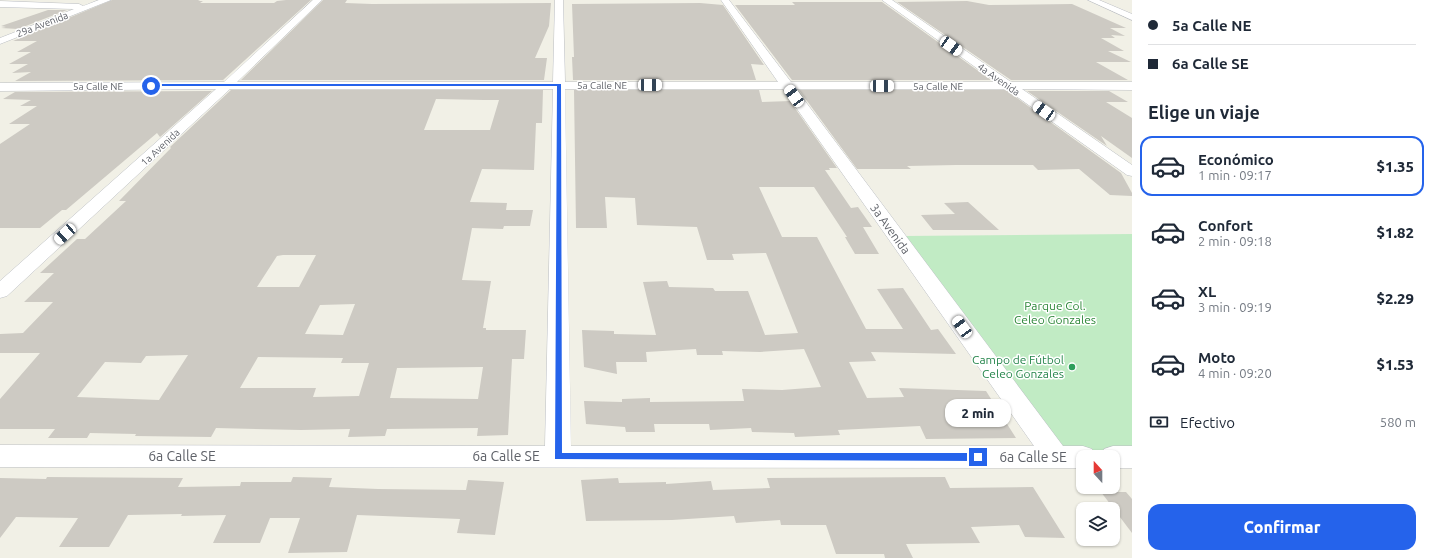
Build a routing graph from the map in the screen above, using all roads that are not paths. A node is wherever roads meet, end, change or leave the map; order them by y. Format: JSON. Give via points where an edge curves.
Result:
{"nodes":[{"id":1,"x":107,"y":0,"type":"edge"},
{"id":2,"x":318,"y":0,"type":"edge"},
{"id":3,"x":559,"y":0,"type":"edge"},
{"id":4,"x":725,"y":0,"type":"edge"},
{"id":5,"x":886,"y":0,"type":"edge"},
{"id":6,"x":1092,"y":0,"type":"edge"},
{"id":7,"x":0,"y":4,"type":"edge"},
{"id":8,"x":31,"y":5,"type":"junction"},
{"id":9,"x":87,"y":7,"type":"junction"},
{"id":10,"x":6,"y":14,"type":"dead end"},
{"id":11,"x":1132,"y":17,"type":"edge"},
{"id":12,"x":0,"y":41,"type":"edge"},
{"id":13,"x":227,"y":85,"type":"junction"},
{"id":14,"x":559,"y":85,"type":"junction"},
{"id":15,"x":787,"y":85,"type":"junction"},
{"id":16,"x":1009,"y":86,"type":"junction"},
{"id":17,"x":1132,"y":86,"type":"edge"},
{"id":18,"x":0,"y":87,"type":"edge"},
{"id":19,"x":1132,"y":172,"type":"edge"},
{"id":20,"x":0,"y":292,"type":"edge"},
{"id":21,"x":0,"y":456,"type":"edge"},
{"id":22,"x":558,"y":456,"type":"junction"},
{"id":23,"x":1056,"y":457,"type":"junction"},
{"id":24,"x":1076,"y":457,"type":"edge"},
{"id":25,"x":1120,"y":457,"type":"edge"},
{"id":26,"x":1132,"y":457,"type":"edge"}],
"edges":[{"from":1,"to":9,"type":"street","name":"29a Avenida"},
{"from":2,"to":13,"type":"street","name":"1a Avenida"},
{"from":3,"to":14,"type":"street"},
{"from":4,"to":15,"type":"street","name":"3a Avenida"},
{"from":5,"to":16,"type":"street","name":"4a Avenida"},
{"from":6,"to":11,"type":"street"},
{"from":7,"to":8,"type":"street"},
{"from":8,"to":9,"type":"street"},
{"from":8,"to":10,"type":"street"},
{"from":9,"to":12,"type":"street","name":"29a Avenida"},
{"from":13,"to":14,"type":"street","name":"5a Calle NE"},
{"from":13,"to":18,"type":"street","name":"5a Calle NE"},
{"from":13,"to":20,"type":"street","name":"1a Avenida"},
{"from":14,"to":15,"type":"street","name":"5a Calle NE"},
{"from":14,"to":22,"type":"street"},
{"from":15,"to":16,"type":"street","name":"5a Calle NE"},
{"from":15,"to":23,"type":"street","name":"3a Avenida"},
{"from":16,"to":17,"type":"street","name":"5a Calle NE"},
{"from":16,"to":19,"type":"street","name":"4a Avenida"},
{"from":21,"to":22,"type":"street","name":"6a Calle SE"},
{"from":22,"to":23,"type":"street","name":"6a Calle SE"},
{"from":23,"to":24,"type":"street","name":"6a Calle SE"},
{"from":25,"to":26,"type":"street"}]}
